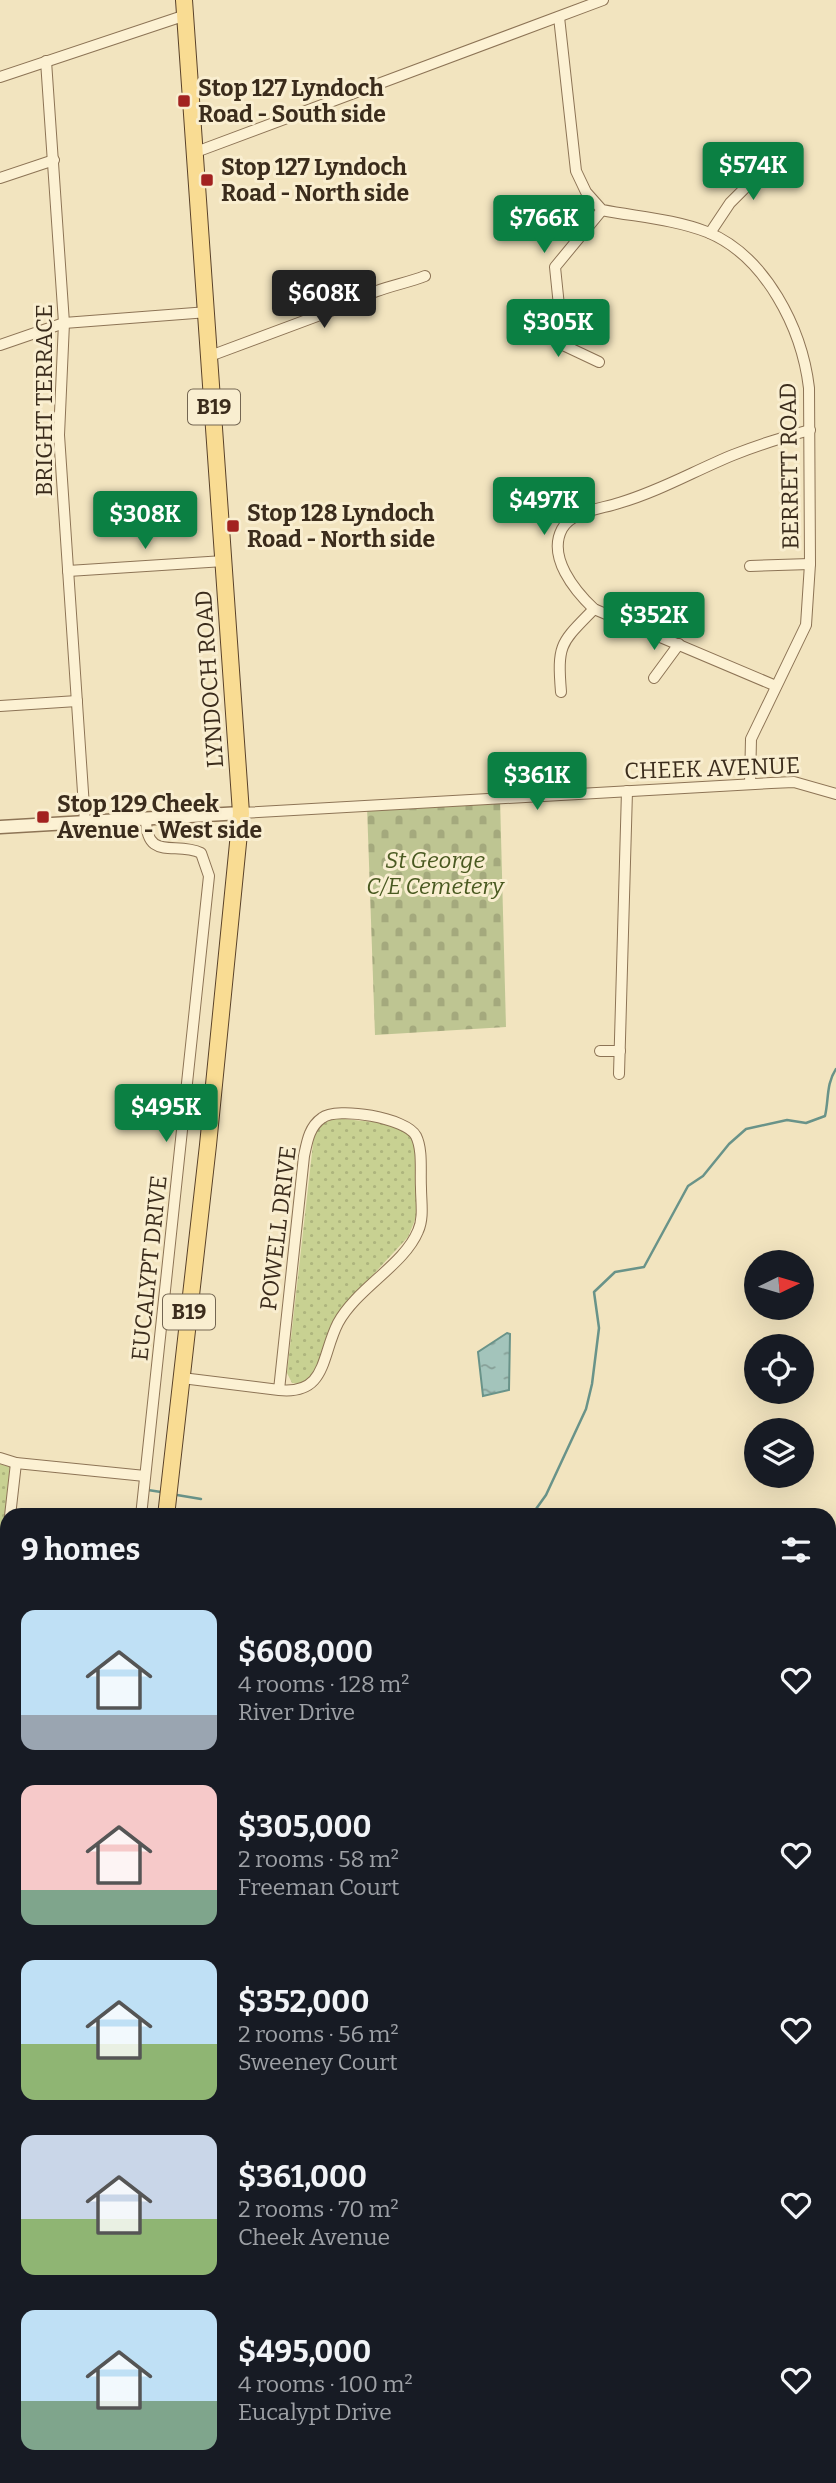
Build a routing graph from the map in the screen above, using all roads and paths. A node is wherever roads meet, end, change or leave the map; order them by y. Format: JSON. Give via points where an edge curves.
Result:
{"nodes":[{"id":1,"x":603,"y":0,"type":"edge"},
{"id":2,"x":185,"y":7,"type":"edge"},
{"id":3,"x":559,"y":17,"type":"junction"},
{"id":4,"x":46,"y":61,"type":"junction"},
{"id":5,"x":0,"y":77,"type":"edge"},
{"id":6,"x":197,"y":152,"type":"junction"},
{"id":7,"x":778,"y":155,"type":"dead end"},
{"id":8,"x":54,"y":160,"type":"junction"},
{"id":9,"x":0,"y":178,"type":"edge"},
{"id":10,"x":602,"y":210,"type":"junction"},
{"id":11,"x":710,"y":233,"type":"junction"},
{"id":12,"x":425,"y":276,"type":"dead end"},
{"id":13,"x":208,"y":312,"type":"junction"},
{"id":14,"x":64,"y":323,"type":"junction"},
{"id":15,"x":0,"y":345,"type":"edge"},
{"id":16,"x":210,"y":356,"type":"junction"},
{"id":17,"x":599,"y":362,"type":"dead end"},
{"id":18,"x":810,"y":430,"type":"junction"},
{"id":19,"x":224,"y":561,"type":"junction"},
{"id":20,"x":810,"y":564,"type":"junction"},
{"id":21,"x":750,"y":566,"type":"dead end"},
{"id":22,"x":68,"y":571,"type":"junction"},
{"id":23,"x":594,"y":609,"type":"junction"},
{"id":24,"x":678,"y":644,"type":"junction"},
{"id":25,"x":654,"y":678,"type":"dead end"},
{"id":26,"x":776,"y":686,"type":"junction"},
{"id":27,"x":561,"y":692,"type":"dead end"},
{"id":28,"x":77,"y":701,"type":"junction"},
{"id":29,"x":0,"y":706,"type":"edge"},
{"id":30,"x":750,"y":784,"type":"junction"},
{"id":31,"x":627,"y":791,"type":"junction"},
{"id":32,"x":836,"y":794,"type":"edge"},
{"id":33,"x":241,"y":813,"type":"junction"},
{"id":34,"x":146,"y":818,"type":"junction"},
{"id":35,"x":85,"y":822,"type":"junction"},
{"id":36,"x":0,"y":827,"type":"edge"},
{"id":37,"x":600,"y":1051,"type":"dead end"},
{"id":38,"x":620,"y":1051,"type":"junction"},
{"id":39,"x":619,"y":1074,"type":"dead end"},
{"id":40,"x":182,"y":1378,"type":"junction"},
{"id":41,"x":279,"y":1390,"type":"junction"},
{"id":42,"x":0,"y":1458,"type":"edge"},
{"id":43,"x":16,"y":1463,"type":"junction"},
{"id":44,"x":145,"y":1476,"type":"junction"},
{"id":45,"x":11,"y":1508,"type":"edge"},
{"id":46,"x":142,"y":1508,"type":"edge"},
{"id":47,"x":167,"y":1508,"type":"edge"}],
"edges":[{"from":1,"to":3,"type":"street"},
{"from":2,"to":4,"type":"street"},
{"from":2,"to":6,"type":"main road","name":"LYNDOCH ROAD","number":"B19"},
{"from":3,"to":6,"type":"street"},
{"from":3,"to":10,"type":"street","via":[[576,171]]},
{"from":4,"to":5,"type":"street"},
{"from":4,"to":8,"type":"street","name":"BRIGHT TERRACE"},
{"from":6,"to":13,"type":"main road","name":"LYNDOCH ROAD","number":"B19"},
{"from":7,"to":11,"type":"street","via":[[730,203]]},
{"from":8,"to":9,"type":"street"},
{"from":8,"to":14,"type":"street","name":"BRIGHT TERRACE"},
{"from":10,"to":11,"type":"street","name":"BERRETT ROAD","via":[[664,219]]},
{"from":10,"to":17,"type":"street","via":[[555,267],[563,345]]},
{"from":11,"to":18,"type":"street","name":"BERRETT ROAD","via":[[751,261],[780,302],[806,361]]},
{"from":12,"to":16,"type":"street","via":[[369,292],[355,302]]},
{"from":13,"to":14,"type":"street"},
{"from":13,"to":16,"type":"main road","name":"LYNDOCH ROAD","number":"B19"},
{"from":14,"to":15,"type":"street"},
{"from":14,"to":22,"type":"street","name":"BRIGHT TERRACE","via":[[59,435]]},
{"from":16,"to":19,"type":"main road","name":"LYNDOCH ROAD","number":"B19"},
{"from":18,"to":20,"type":"street","name":"BERRETT ROAD"},
{"from":18,"to":23,"type":"street","via":[[734,454],[662,490],[571,519],[560,534],[558,550],[574,589]]},
{"from":19,"to":22,"type":"street"},
{"from":19,"to":33,"type":"main road","name":"LYNDOCH ROAD","number":"B19"},
{"from":20,"to":21,"type":"street"},
{"from":20,"to":26,"type":"street","name":"BERRETT ROAD","via":[[806,625]]},
{"from":22,"to":28,"type":"street","name":"BRIGHT TERRACE"},
{"from":23,"to":24,"type":"street"},
{"from":23,"to":27,"type":"street","via":[[563,641],[558,659]]},
{"from":24,"to":25,"type":"street"},
{"from":24,"to":26,"type":"street"},
{"from":26,"to":30,"type":"street","name":"BERRETT ROAD","via":[[751,739]]},
{"from":28,"to":29,"type":"street"},
{"from":28,"to":35,"type":"street","name":"BRIGHT TERRACE"},
{"from":30,"to":31,"type":"street","name":"CHEEK AVENUE"},
{"from":30,"to":32,"type":"street","name":"CHEEK AVENUE","via":[[794,782]]},
{"from":31,"to":33,"type":"street","name":"CHEEK AVENUE"},
{"from":31,"to":38,"type":"street"},
{"from":33,"to":34,"type":"street","name":"CHEEK AVENUE"},
{"from":33,"to":40,"type":"main road","name":"LYNDOCH ROAD","number":"B19"},
{"from":34,"to":35,"type":"street","name":"CHEEK AVENUE"},
{"from":34,"to":44,"type":"street","name":"EUCALYPT DRIVE","via":[[146,833],[152,843],[201,853],[209,876]]},
{"from":35,"to":36,"type":"street","name":"CHEEK AVENUE"},
{"from":37,"to":38,"type":"street"},
{"from":38,"to":39,"type":"street"},
{"from":40,"to":41,"type":"street","name":"POWELL DRIVE"},
{"from":40,"to":47,"type":"main road","name":"LYNDOCH ROAD","number":"B19"},
{"from":41,"to":41,"type":"street","name":"POWELL DRIVE","via":[[311,1385],[339,1322],[365,1289],[411,1245],[419,1229],[420,1149],[413,1131],[399,1121],[333,1114],[320,1119],[310,1133]]},
{"from":42,"to":43,"type":"street"},
{"from":43,"to":44,"type":"street"},
{"from":43,"to":45,"type":"street"},
{"from":44,"to":46,"type":"street","name":"EUCALYPT DRIVE"}]}
